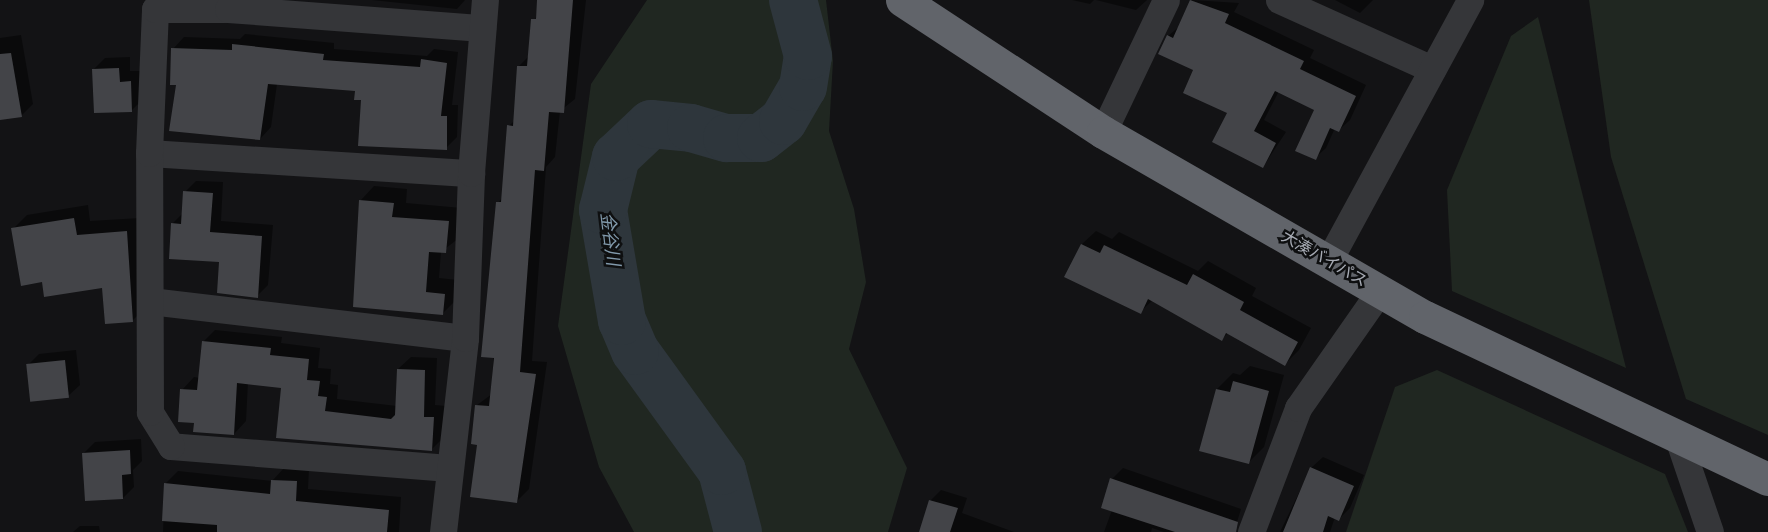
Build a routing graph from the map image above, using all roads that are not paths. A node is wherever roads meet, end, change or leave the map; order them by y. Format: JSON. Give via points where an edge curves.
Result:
{"nodes":[{"id":1,"x":484,"y":0,"type":"edge"},
{"id":2,"x":902,"y":0,"type":"edge"},
{"id":3,"x":1166,"y":0,"type":"edge"},
{"id":4,"x":1280,"y":0,"type":"edge"},
{"id":5,"x":1470,"y":0,"type":"edge"},
{"id":6,"x":227,"y":4,"type":"edge"},
{"id":7,"x":482,"y":28,"type":"junction"},
{"id":8,"x":1432,"y":69,"type":"junction"},
{"id":9,"x":1103,"y":132,"type":"junction"},
{"id":10,"x":149,"y":153,"type":"junction"},
{"id":11,"x":471,"y":173,"type":"junction"},
{"id":12,"x":1329,"y":260,"type":"junction"},
{"id":13,"x":1380,"y":291,"type":"junction"},
{"id":14,"x":150,"y":301,"type":"junction"},
{"id":15,"x":465,"y":338,"type":"junction"},
{"id":16,"x":1678,"y":438,"type":"junction"},
{"id":17,"x":449,"y":468,"type":"junction"},
{"id":18,"x":1768,"y":479,"type":"edge"},
{"id":19,"x":443,"y":532,"type":"edge"},
{"id":20,"x":1251,"y":532,"type":"edge"},
{"id":21,"x":1710,"y":532,"type":"edge"}],
"edges":[{"from":1,"to":7,"type":"street"},
{"from":2,"to":9,"type":"highway","name":"大湊バイパス"},
{"from":3,"to":9,"type":"street"},
{"from":4,"to":8,"type":"street"},
{"from":5,"to":8,"type":"street"},
{"from":6,"to":7,"type":"street"},
{"from":6,"to":10,"type":"street","via":[[155,9]]},
{"from":7,"to":11,"type":"street"},
{"from":8,"to":12,"type":"street"},
{"from":9,"to":12,"type":"highway","name":"大湊バイパス"},
{"from":10,"to":11,"type":"street"},
{"from":10,"to":14,"type":"street"},
{"from":11,"to":15,"type":"street"},
{"from":12,"to":13,"type":"highway","name":"大湊バイパス"},
{"from":13,"to":16,"type":"highway","name":"大湊バイパス","via":[[1425,317]]},
{"from":13,"to":20,"type":"street","via":[[1298,408]]},
{"from":14,"to":15,"type":"street"},
{"from":14,"to":17,"type":"street","via":[[150,412],[171,446]]},
{"from":15,"to":17,"type":"street"},
{"from":16,"to":18,"type":"highway","name":"大湊バイパス"},
{"from":16,"to":21,"type":"street"},
{"from":17,"to":19,"type":"street"}]}
